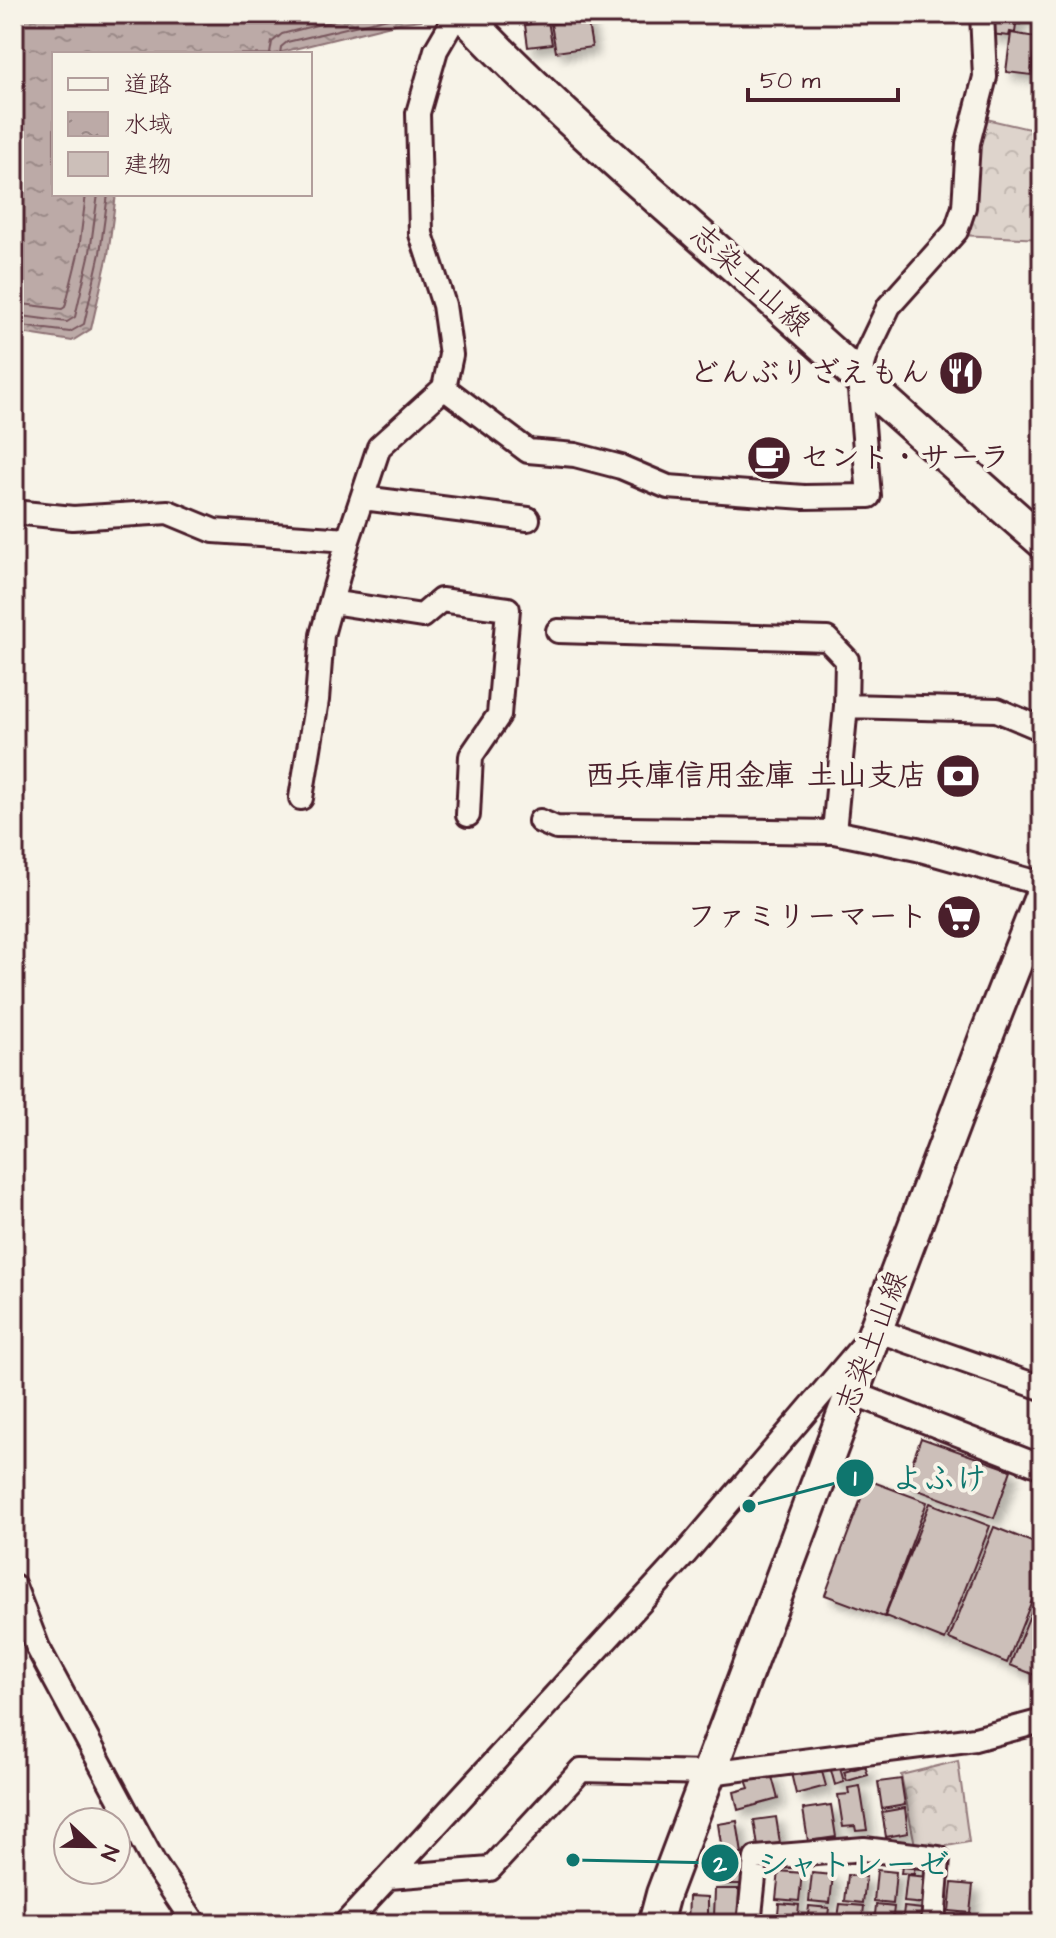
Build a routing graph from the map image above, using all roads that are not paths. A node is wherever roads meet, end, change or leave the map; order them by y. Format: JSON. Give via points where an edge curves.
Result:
{"nodes":[{"id":1,"x":460,"y":14,"type":"edge"},
{"id":2,"x":982,"y":14,"type":"edge"},
{"id":3,"x":859,"y":378,"type":"junction"},
{"id":4,"x":444,"y":388,"type":"junction"},
{"id":5,"x":363,"y":498,"type":"junction"},
{"id":6,"x":14,"y":512,"type":"edge"},
{"id":7,"x":528,"y":519,"type":"dead end"},
{"id":8,"x":348,"y":540,"type":"junction"},
{"id":9,"x":1042,"y":541,"type":"edge"},
{"id":10,"x":331,"y":602,"type":"junction"},
{"id":11,"x":558,"y":631,"type":"dead end"},
{"id":12,"x":846,"y":706,"type":"junction"},
{"id":13,"x":1042,"y":729,"type":"edge"},
{"id":14,"x":301,"y":798,"type":"dead end"},
{"id":15,"x":468,"y":815,"type":"dead end"},
{"id":16,"x":540,"y":821,"type":"dead end"},
{"id":17,"x":834,"y":832,"type":"junction"},
{"id":18,"x":1042,"y":884,"type":"edge"},
{"id":19,"x":1042,"y":895,"type":"edge"},
{"id":20,"x":876,"y":1330,"type":"junction"},
{"id":21,"x":1042,"y":1388,"type":"edge"},
{"id":22,"x":853,"y":1393,"type":"junction"},
{"id":23,"x":1042,"y":1467,"type":"edge"},
{"id":24,"x":14,"y":1586,"type":"edge"},
{"id":25,"x":1042,"y":1721,"type":"edge"},
{"id":26,"x":709,"y":1773,"type":"junction"},
{"id":27,"x":389,"y":1877,"type":"junction"},
{"id":28,"x":195,"y":1924,"type":"edge"},
{"id":29,"x":345,"y":1924,"type":"edge"},
{"id":30,"x":655,"y":1924,"type":"edge"},
{"id":31,"x":749,"y":1924,"type":"edge"},
{"id":32,"x":933,"y":1924,"type":"edge"}],
"edges":[{"from":1,"to":3,"type":"main road","name":"志染土山線"},
{"from":1,"to":4,"type":"street","via":[[436,50],[418,113],[421,234],[444,305],[451,355]]},
{"from":2,"to":3,"type":"street","via":[[985,77],[968,143],[964,207],[956,231],[889,306]]},
{"from":3,"to":4,"type":"street","via":[[869,496],[668,487],[575,455],[528,451]]},
{"from":3,"to":9,"type":"main road","name":"志染土山線"},
{"from":4,"to":5,"type":"street","via":[[379,447]]},
{"from":5,"to":7,"type":"street"},
{"from":5,"to":8,"type":"street"},
{"from":6,"to":8,"type":"street","via":[[73,518],[168,512],[214,531]]},
{"from":8,"to":10,"type":"street"},
{"from":10,"to":14,"type":"street"},
{"from":10,"to":15,"type":"street","via":[[422,616],[441,600],[508,609],[499,715],[471,756]]},
{"from":11,"to":12,"type":"street","via":[[827,639],[847,660]]},
{"from":12,"to":13,"type":"street","via":[[997,710]]},
{"from":12,"to":17,"type":"street"},
{"from":16,"to":17,"type":"street","via":[[556,828]]},
{"from":17,"to":18,"type":"street"},
{"from":19,"to":20,"type":"main road","name":"志染土山線"},
{"from":20,"to":21,"type":"street"},
{"from":20,"to":22,"type":"main road","name":"志染土山線"},
{"from":20,"to":27,"type":"street","via":[[685,1554]]},
{"from":22,"to":23,"type":"street"},
{"from":22,"to":26,"type":"main road","name":"志染土山線"},
{"from":24,"to":28,"type":"street","via":[[38,1648],[154,1863]]},
{"from":25,"to":26,"type":"street","via":[[975,1739]]},
{"from":26,"to":27,"type":"street","via":[[581,1770],[490,1869]]},
{"from":26,"to":30,"type":"main road","name":"志染土山線"},
{"from":27,"to":29,"type":"street"},
{"from":31,"to":32,"type":"street","via":[[756,1858],[864,1849],[938,1858]]}]}
